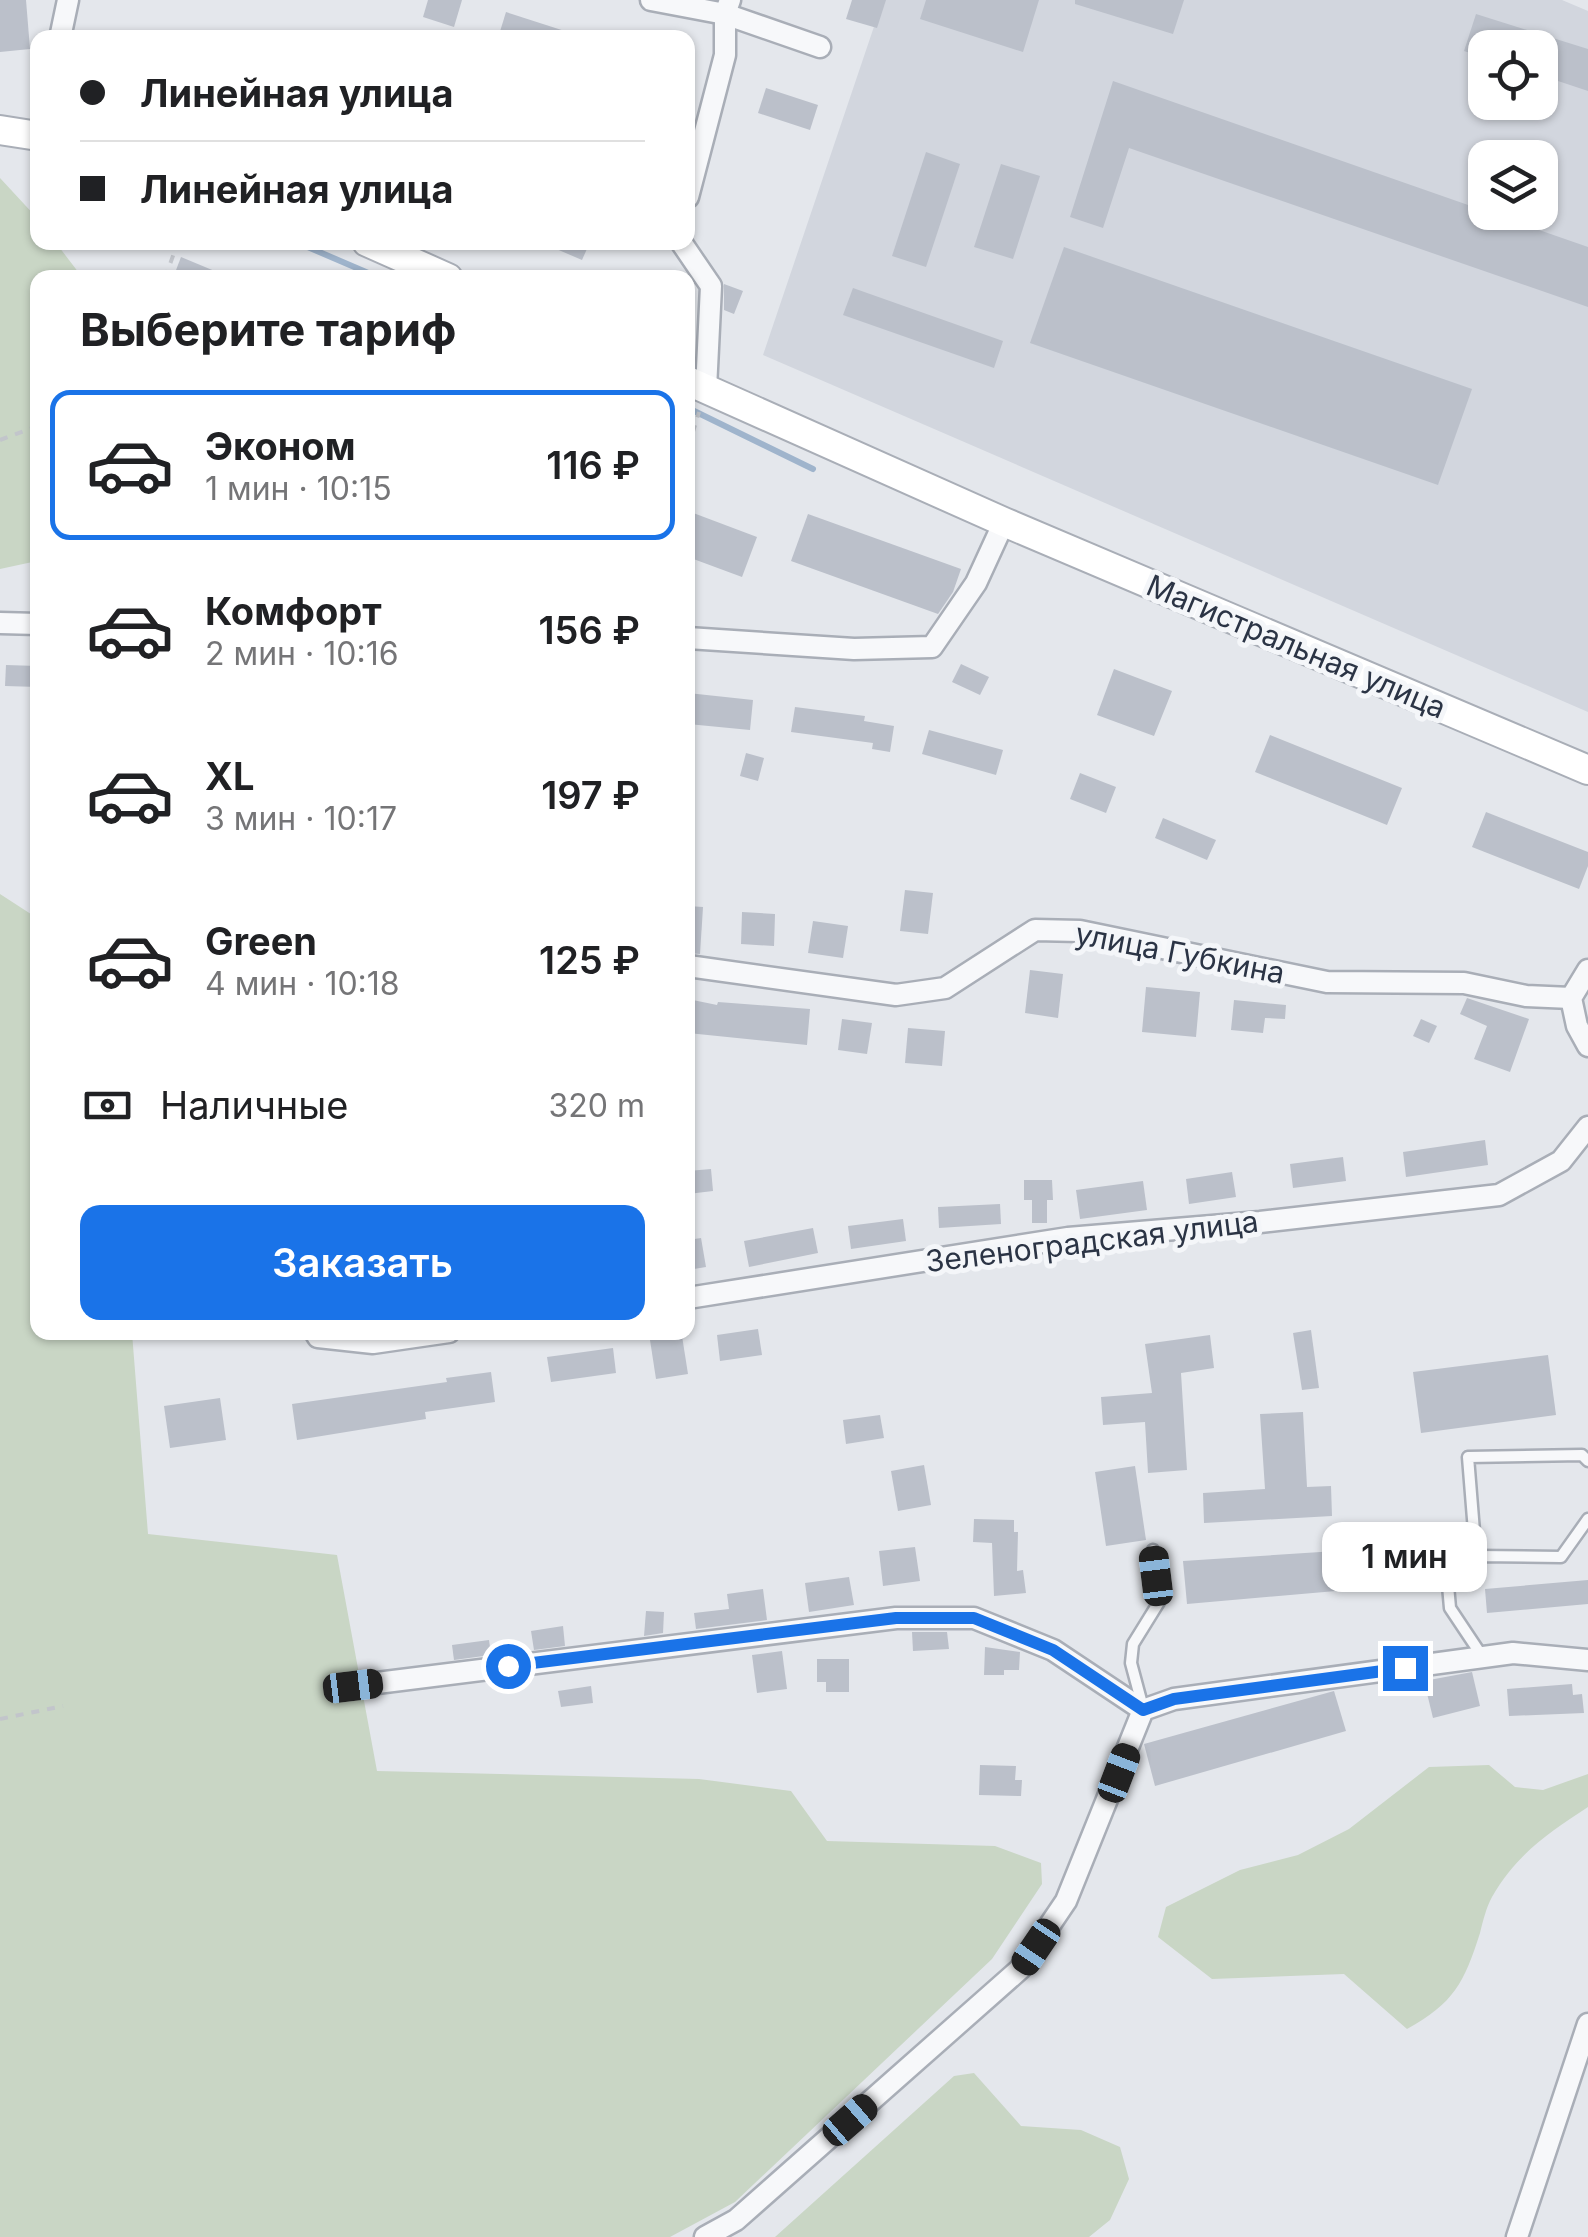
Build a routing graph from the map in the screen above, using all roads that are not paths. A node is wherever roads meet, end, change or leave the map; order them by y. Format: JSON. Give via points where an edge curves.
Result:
{"nodes":[{"id":1,"x":68,"y":0,"type":"edge"},
{"id":2,"x":652,"y":0,"type":"edge"},
{"id":3,"x":728,"y":7,"type":"edge"},
{"id":4,"x":62,"y":30,"type":"edge"},
{"id":5,"x":820,"y":47,"type":"dead end"},
{"id":6,"x":0,"y":130,"type":"edge"},
{"id":7,"x":30,"y":135,"type":"edge"},
{"id":8,"x":695,"y":170,"type":"edge"},
{"id":9,"x":385,"y":250,"type":"edge"},
{"id":10,"x":686,"y":250,"type":"edge"},
{"id":11,"x":430,"y":270,"type":"edge"},
{"id":12,"x":698,"y":392,"type":"edge"},
{"id":13,"x":1004,"y":522,"type":"junction"},
{"id":14,"x":0,"y":623,"type":"edge"},
{"id":15,"x":30,"y":624,"type":"edge"},
{"id":16,"x":695,"y":638,"type":"edge"},
{"id":17,"x":1588,"y":770,"type":"edge"},
{"id":18,"x":695,"y":967,"type":"edge"},
{"id":19,"x":1588,"y":970,"type":"edge"},
{"id":20,"x":1571,"y":998,"type":"junction"},
{"id":21,"x":1588,"y":1046,"type":"edge"},
{"id":22,"x":1588,"y":1127,"type":"edge"},
{"id":23,"x":695,"y":1297,"type":"edge"},
{"id":24,"x":352,"y":1340,"type":"edge"},
{"id":25,"x":394,"y":1340,"type":"edge"},
{"id":26,"x":1588,"y":1461,"type":"edge"},
{"id":27,"x":1588,"y":1519,"type":"edge"},
{"id":28,"x":1153,"y":1550,"type":"dead end"},
{"id":29,"x":1476,"y":1556,"type":"junction"},
{"id":30,"x":1482,"y":1657,"type":"junction"},
{"id":31,"x":1588,"y":1660,"type":"edge"},
{"id":32,"x":353,"y":1686,"type":"dead end"},
{"id":33,"x":1143,"y":1710,"type":"junction"},
{"id":34,"x":1588,"y":2024,"type":"edge"},
{"id":35,"x":705,"y":2237,"type":"edge"},
{"id":36,"x":1517,"y":2237,"type":"edge"}],
"edges":[{"from":1,"to":4,"type":"street"},
{"from":2,"to":3,"type":"street"},
{"from":3,"to":5,"type":"street"},
{"from":3,"to":8,"type":"street","via":[[725,55]]},
{"from":6,"to":7,"type":"main road"},
{"from":9,"to":11,"type":"main road"},
{"from":10,"to":12,"type":"street","via":[[710,286]]},
{"from":12,"to":13,"type":"main road","name":"Магистральная улица"},
{"from":13,"to":16,"type":"street","via":[[976,583],[932,647]]},
{"from":13,"to":17,"type":"main road","name":"Магистральная улица"},
{"from":14,"to":15,"type":"street"},
{"from":18,"to":20,"type":"street","name":"улица Губкина","via":[[896,995],[946,988],[1035,930],[1080,932],[1327,982],[1464,983]]},
{"from":19,"to":20,"type":"street"},
{"from":20,"to":21,"type":"street"},
{"from":22,"to":23,"type":"street","name":"Зеленоградская улица","via":[[1560,1160],[1499,1195],[1068,1238]]},
{"from":24,"to":25,"type":"street"},
{"from":26,"to":29,"type":"lane","via":[[1468,1457]]},
{"from":27,"to":29,"type":"lane","via":[[1561,1557]]},
{"from":28,"to":33,"type":"lane","via":[[1159,1602],[1133,1644],[1131,1663]]},
{"from":29,"to":30,"type":"lane","via":[[1447,1574],[1450,1608]]},
{"from":30,"to":31,"type":"street"},
{"from":30,"to":33,"type":"street","via":[[1174,1699]]},
{"from":32,"to":33,"type":"street","via":[[896,1618],[974,1618],[1053,1650]]},
{"from":33,"to":35,"type":"street","via":[[1066,1902],[1020,1969],[736,2220]]},
{"from":34,"to":36,"type":"street"}]}
